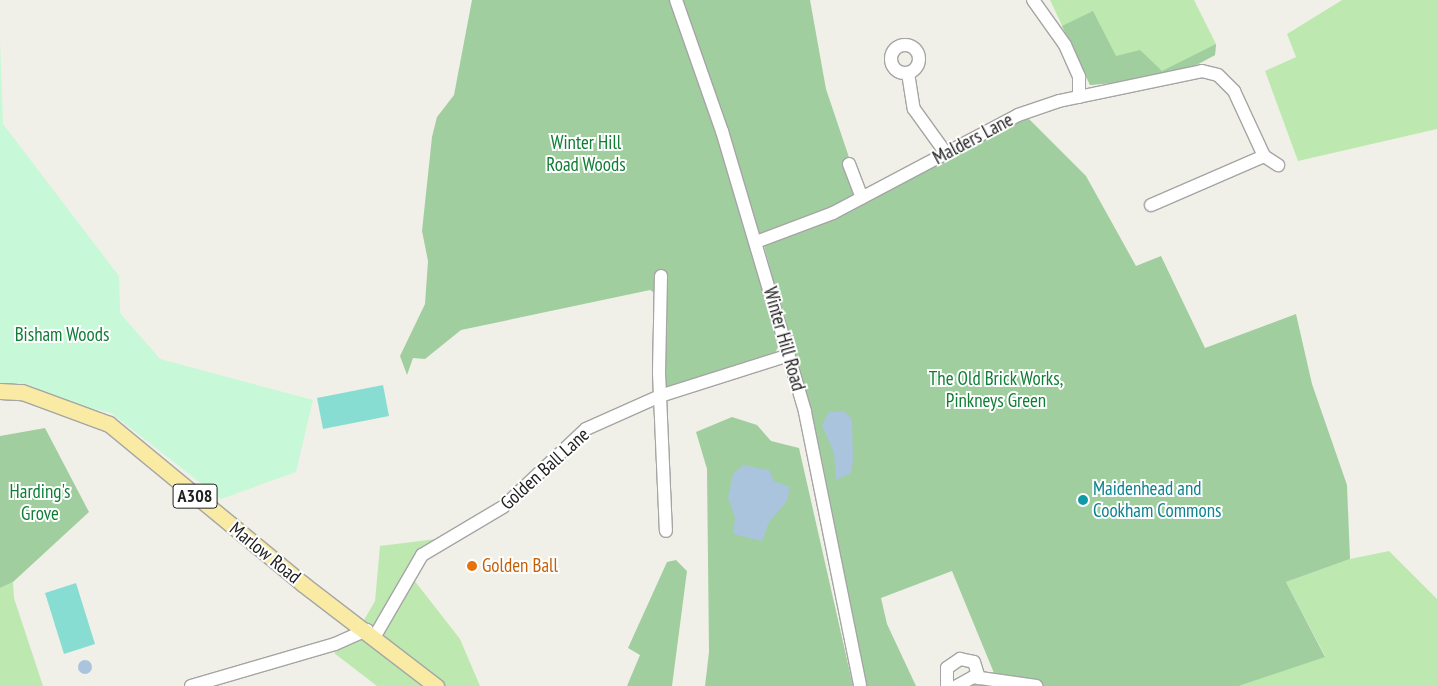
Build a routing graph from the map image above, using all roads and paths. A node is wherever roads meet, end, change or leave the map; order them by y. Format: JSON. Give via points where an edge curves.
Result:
{"nodes":[{"id":1,"x":676,"y":0,"type":"edge"},
{"id":2,"x":1033,"y":0,"type":"edge"},
{"id":3,"x":908,"y":73,"type":"dead end"},
{"id":4,"x":1080,"y":97,"type":"junction"},
{"id":5,"x":945,"y":152,"type":"junction"},
{"id":6,"x":1264,"y":156,"type":"junction"},
{"id":7,"x":849,"y":164,"type":"dead end"},
{"id":8,"x":1278,"y":165,"type":"dead end"},
{"id":9,"x":862,"y":198,"type":"junction"},
{"id":10,"x":1152,"y":205,"type":"dead end"},
{"id":11,"x":756,"y":242,"type":"junction"},
{"id":12,"x":661,"y":276,"type":"dead end"},
{"id":13,"x":789,"y":354,"type":"junction"},
{"id":14,"x":0,"y":391,"type":"edge"},
{"id":15,"x":660,"y":396,"type":"junction"},
{"id":16,"x":666,"y":531,"type":"dead end"},
{"id":17,"x":371,"y":633,"type":"junction"},
{"id":18,"x":979,"y":678,"type":"junction"},
{"id":19,"x":191,"y":686,"type":"edge"},
{"id":20,"x":436,"y":686,"type":"edge"},
{"id":21,"x":860,"y":686,"type":"edge"},
{"id":22,"x":947,"y":686,"type":"edge"},
{"id":23,"x":957,"y":686,"type":"edge"},
{"id":24,"x":1036,"y":686,"type":"edge"}],
"edges":[{"from":1,"to":11,"type":"street","name":"Winter Hill Road"},
{"from":2,"to":4,"type":"street","via":[[1065,45],[1079,77]]},
{"from":3,"to":5,"type":"street","via":[[914,108]]},
{"from":4,"to":5,"type":"street","name":"Malders Lane","via":[[1018,115]]},
{"from":4,"to":6,"type":"street","name":"Malders Lane","via":[[1202,71],[1218,74],[1234,91]]},
{"from":5,"to":9,"type":"street","name":"Malders Lane"},
{"from":6,"to":8,"type":"street"},
{"from":6,"to":10,"type":"street"},
{"from":7,"to":9,"type":"street"},
{"from":9,"to":11,"type":"street","name":"Malders Lane"},
{"from":11,"to":13,"type":"street","name":"Winter Hill Road"},
{"from":12,"to":15,"type":"street"},
{"from":13,"to":15,"type":"street","name":"Golden Ball Lane"},
{"from":13,"to":21,"type":"street","name":"Winter Hill Road","via":[[816,460]]},
{"from":14,"to":17,"type":"main road","name":"Marlow Road","number":"A308","via":[[22,392],[109,424],[303,584]]},
{"from":15,"to":16,"type":"street"},
{"from":15,"to":17,"type":"street","name":"Golden Ball Lane","via":[[586,429],[503,507],[422,555]]},
{"from":17,"to":19,"type":"street"},
{"from":17,"to":20,"type":"main road","number":"A308"},
{"from":18,"to":22,"type":"street","via":[[974,662],[960,659],[947,668]]},
{"from":18,"to":23,"type":"street"},
{"from":18,"to":24,"type":"street"}]}
